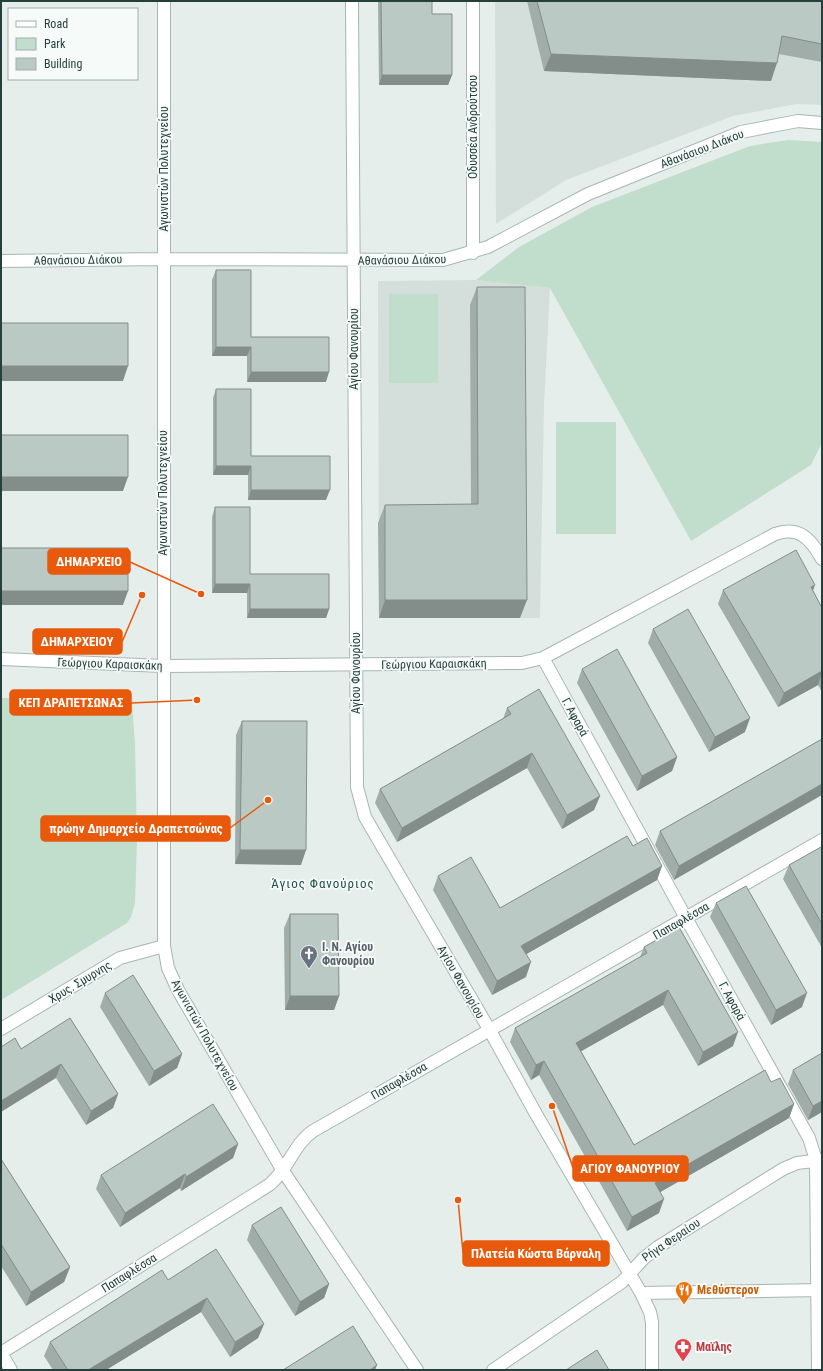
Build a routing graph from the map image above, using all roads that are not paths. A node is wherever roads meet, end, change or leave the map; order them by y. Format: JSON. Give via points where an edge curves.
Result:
{"nodes":[{"id":1,"x":164,"y":1,"type":"edge"},
{"id":2,"x":352,"y":1,"type":"edge"},
{"id":3,"x":472,"y":1,"type":"edge"},
{"id":4,"x":822,"y":123,"type":"edge"},
{"id":5,"x":472,"y":253,"type":"junction"},
{"id":6,"x":164,"y":259,"type":"junction"},
{"id":7,"x":1,"y":261,"type":"edge"},
{"id":8,"x":353,"y":261,"type":"junction"},
{"id":9,"x":822,"y":559,"type":"edge"},
{"id":10,"x":543,"y":658,"type":"junction"},
{"id":11,"x":1,"y":659,"type":"edge"},
{"id":12,"x":356,"y":665,"type":"junction"},
{"id":13,"x":163,"y":666,"type":"junction"},
{"id":14,"x":822,"y":840,"type":"edge"},
{"id":15,"x":686,"y":918,"type":"junction"},
{"id":16,"x":164,"y":946,"type":"junction"},
{"id":17,"x":1,"y":1029,"type":"edge"},
{"id":18,"x":489,"y":1030,"type":"junction"},
{"id":19,"x":819,"y":1160,"type":"edge"},
{"id":20,"x":283,"y":1171,"type":"junction"},
{"id":21,"x":630,"y":1273,"type":"junction"},
{"id":22,"x":820,"y":1290,"type":"edge"},
{"id":23,"x":641,"y":1293,"type":"junction"},
{"id":24,"x":1,"y":1353,"type":"edge"},
{"id":25,"x":11,"y":1370,"type":"edge"},
{"id":26,"x":417,"y":1370,"type":"edge"},
{"id":27,"x":493,"y":1370,"type":"edge"},
{"id":28,"x":652,"y":1370,"type":"edge"},
{"id":29,"x":818,"y":1370,"type":"edge"}],
"edges":[{"from":1,"to":6,"type":"street","name":"Αγωνιστών Πολυτεχνείου"},
{"from":2,"to":8,"type":"street","name":"Αγίου Φανουρίου"},
{"from":3,"to":5,"type":"street","name":"Οδυσσέα Ανδρούτσου"},
{"from":4,"to":5,"type":"street","name":"Αθανάσιου Διάκου","via":[[798,121],[741,132],[588,194],[495,244]]},
{"from":5,"to":8,"type":"street","name":"Αθανάσιου Διάκου","via":[[439,261]]},
{"from":6,"to":7,"type":"street","name":"Αθανάσιου Διάκου"},
{"from":6,"to":8,"type":"street","name":"Αθανάσιου Διάκου"},
{"from":6,"to":13,"type":"street","name":"Αγωνιστών Πολυτεχνείου"},
{"from":8,"to":12,"type":"street","name":"Αγίου Φανουρίου"},
{"from":9,"to":10,"type":"street","name":"Γεώργιου Καραισκάκη","via":[[807,538],[795,532],[787,531],[766,538]]},
{"from":10,"to":12,"type":"street","name":"Γεώργιου Καραισκάκη","via":[[522,663]]},
{"from":10,"to":15,"type":"street","name":"Γ. Αφαρά"},
{"from":11,"to":13,"type":"street","name":"Γεώργιου Καραισκάκη"},
{"from":12,"to":13,"type":"street","name":"Γεώργιου Καραισκάκη"},
{"from":12,"to":18,"type":"street","name":"Αγίου Φανουρίου","via":[[357,787],[365,817]]},
{"from":13,"to":16,"type":"street","name":"Αγωνιστών Πολυτεχνείου"},
{"from":14,"to":15,"type":"street","name":"Παπαφλέσσα"},
{"from":15,"to":18,"type":"street","name":"Παπαφλέσσα"},
{"from":15,"to":19,"type":"street","name":"Γ. Αφαρά"},
{"from":16,"to":17,"type":"street","name":"Χρυς. Σμυρνης","via":[[120,958]]},
{"from":16,"to":20,"type":"street","name":"Αγωνιστών Πολυτεχνείου","via":[[168,968],[178,990]]},
{"from":18,"to":20,"type":"street","name":"Παπαφλέσσα","via":[[313,1131],[301,1142]]},
{"from":18,"to":21,"type":"street","name":"Αγίου Φανουρίου"},
{"from":19,"to":21,"type":"street","name":"Ρήγα Φεραίου","via":[[797,1163],[783,1169],[658,1247]]},
{"from":19,"to":22,"type":"street","name":"Γ. Αφαρά"},
{"from":20,"to":24,"type":"street","name":"Παπαφλέσσα","via":[[269,1185]]},
{"from":20,"to":26,"type":"street","name":"Αγωνιστών Πολυτεχνείου"},
{"from":21,"to":23,"type":"street","name":"Αγίου Φανουρίου"},
{"from":21,"to":27,"type":"street","name":"Ρήγα Φεραίου","via":[[622,1282]]},
{"from":22,"to":23,"type":"street"},
{"from":22,"to":29,"type":"street","name":"Γ. Αφαρά"},
{"from":23,"to":28,"type":"street","name":"Αγίου Φανουρίου","via":[[652,1322]]},
{"from":24,"to":25,"type":"street"}]}
